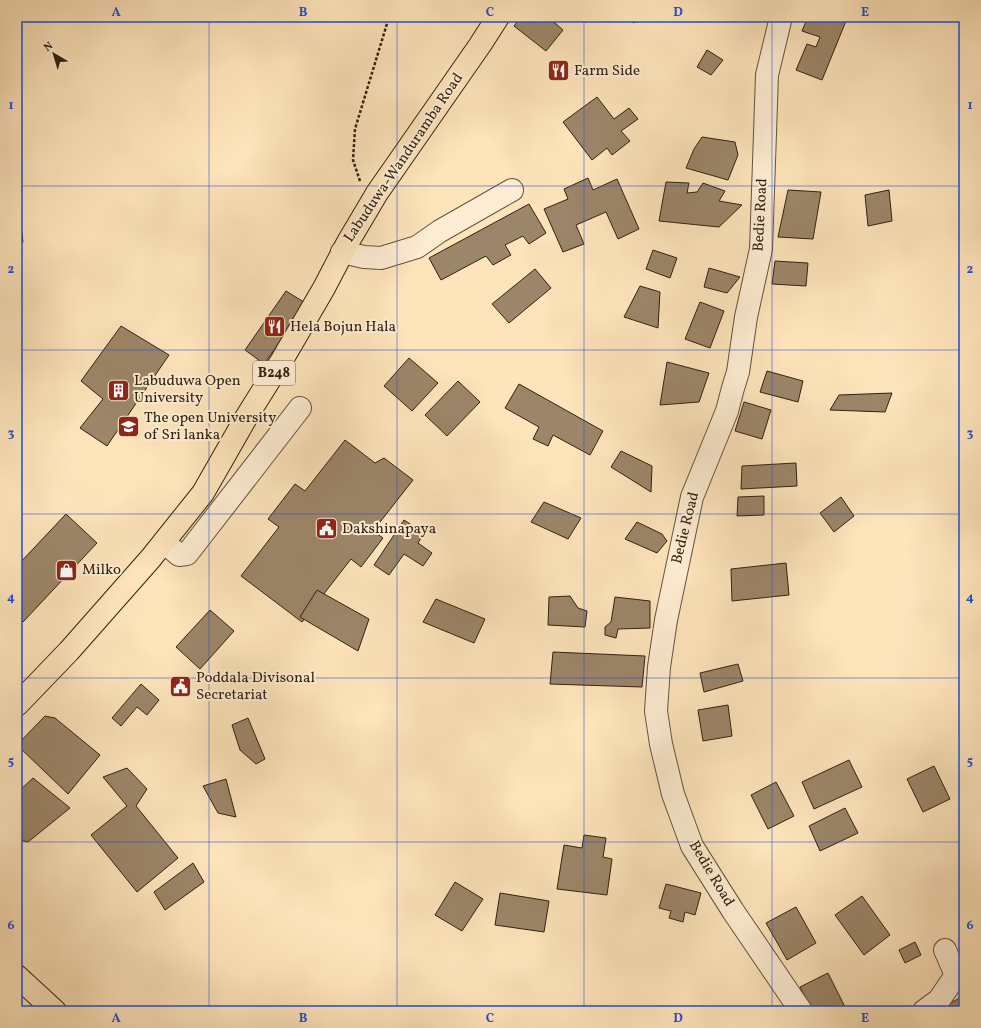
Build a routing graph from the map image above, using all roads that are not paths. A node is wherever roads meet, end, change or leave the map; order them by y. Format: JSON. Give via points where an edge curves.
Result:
{"nodes":[{"id":1,"x":498,"y":17,"type":"edge"},
{"id":2,"x":781,"y":17,"type":"edge"},
{"id":3,"x":512,"y":190,"type":"dead end"},
{"id":4,"x":342,"y":252,"type":"junction"},
{"id":5,"x":300,"y":408,"type":"dead end"},
{"id":6,"x":164,"y":542,"type":"junction"},
{"id":7,"x":17,"y":705,"type":"edge"},
{"id":8,"x":945,"y":950,"type":"dead end"},
{"id":9,"x":17,"y":976,"type":"edge"},
{"id":10,"x":55,"y":1011,"type":"edge"},
{"id":11,"x":801,"y":1011,"type":"edge"},
{"id":12,"x":924,"y":1011,"type":"edge"}],
"edges":[{"from":1,"to":4,"type":"main road","name":"Labuduwa-Wanduramba Road","number":"B248","via":[[377,193]]},
{"from":2,"to":11,"type":"street","name":"Bedie Road","via":[[767,75],[761,249],[746,316],[738,372],[726,411],[692,497],[666,620],[656,710],[672,794],[692,846]]},
{"from":3,"to":4,"type":"street","via":[[417,247],[381,258]]},
{"from":4,"to":6,"type":"main road","name":"Labuduwa-Wanduramba Road","number":"B248","via":[[324,288],[203,493]]},
{"from":5,"to":6,"type":"street","via":[[187,554],[178,555]]},
{"from":6,"to":7,"type":"main road","name":"Labuduwa-Wanduramba Road","number":"B248"},
{"from":8,"to":12,"type":"street","via":[[956,975],[939,1000]]},
{"from":9,"to":10,"type":"main road"}]}
